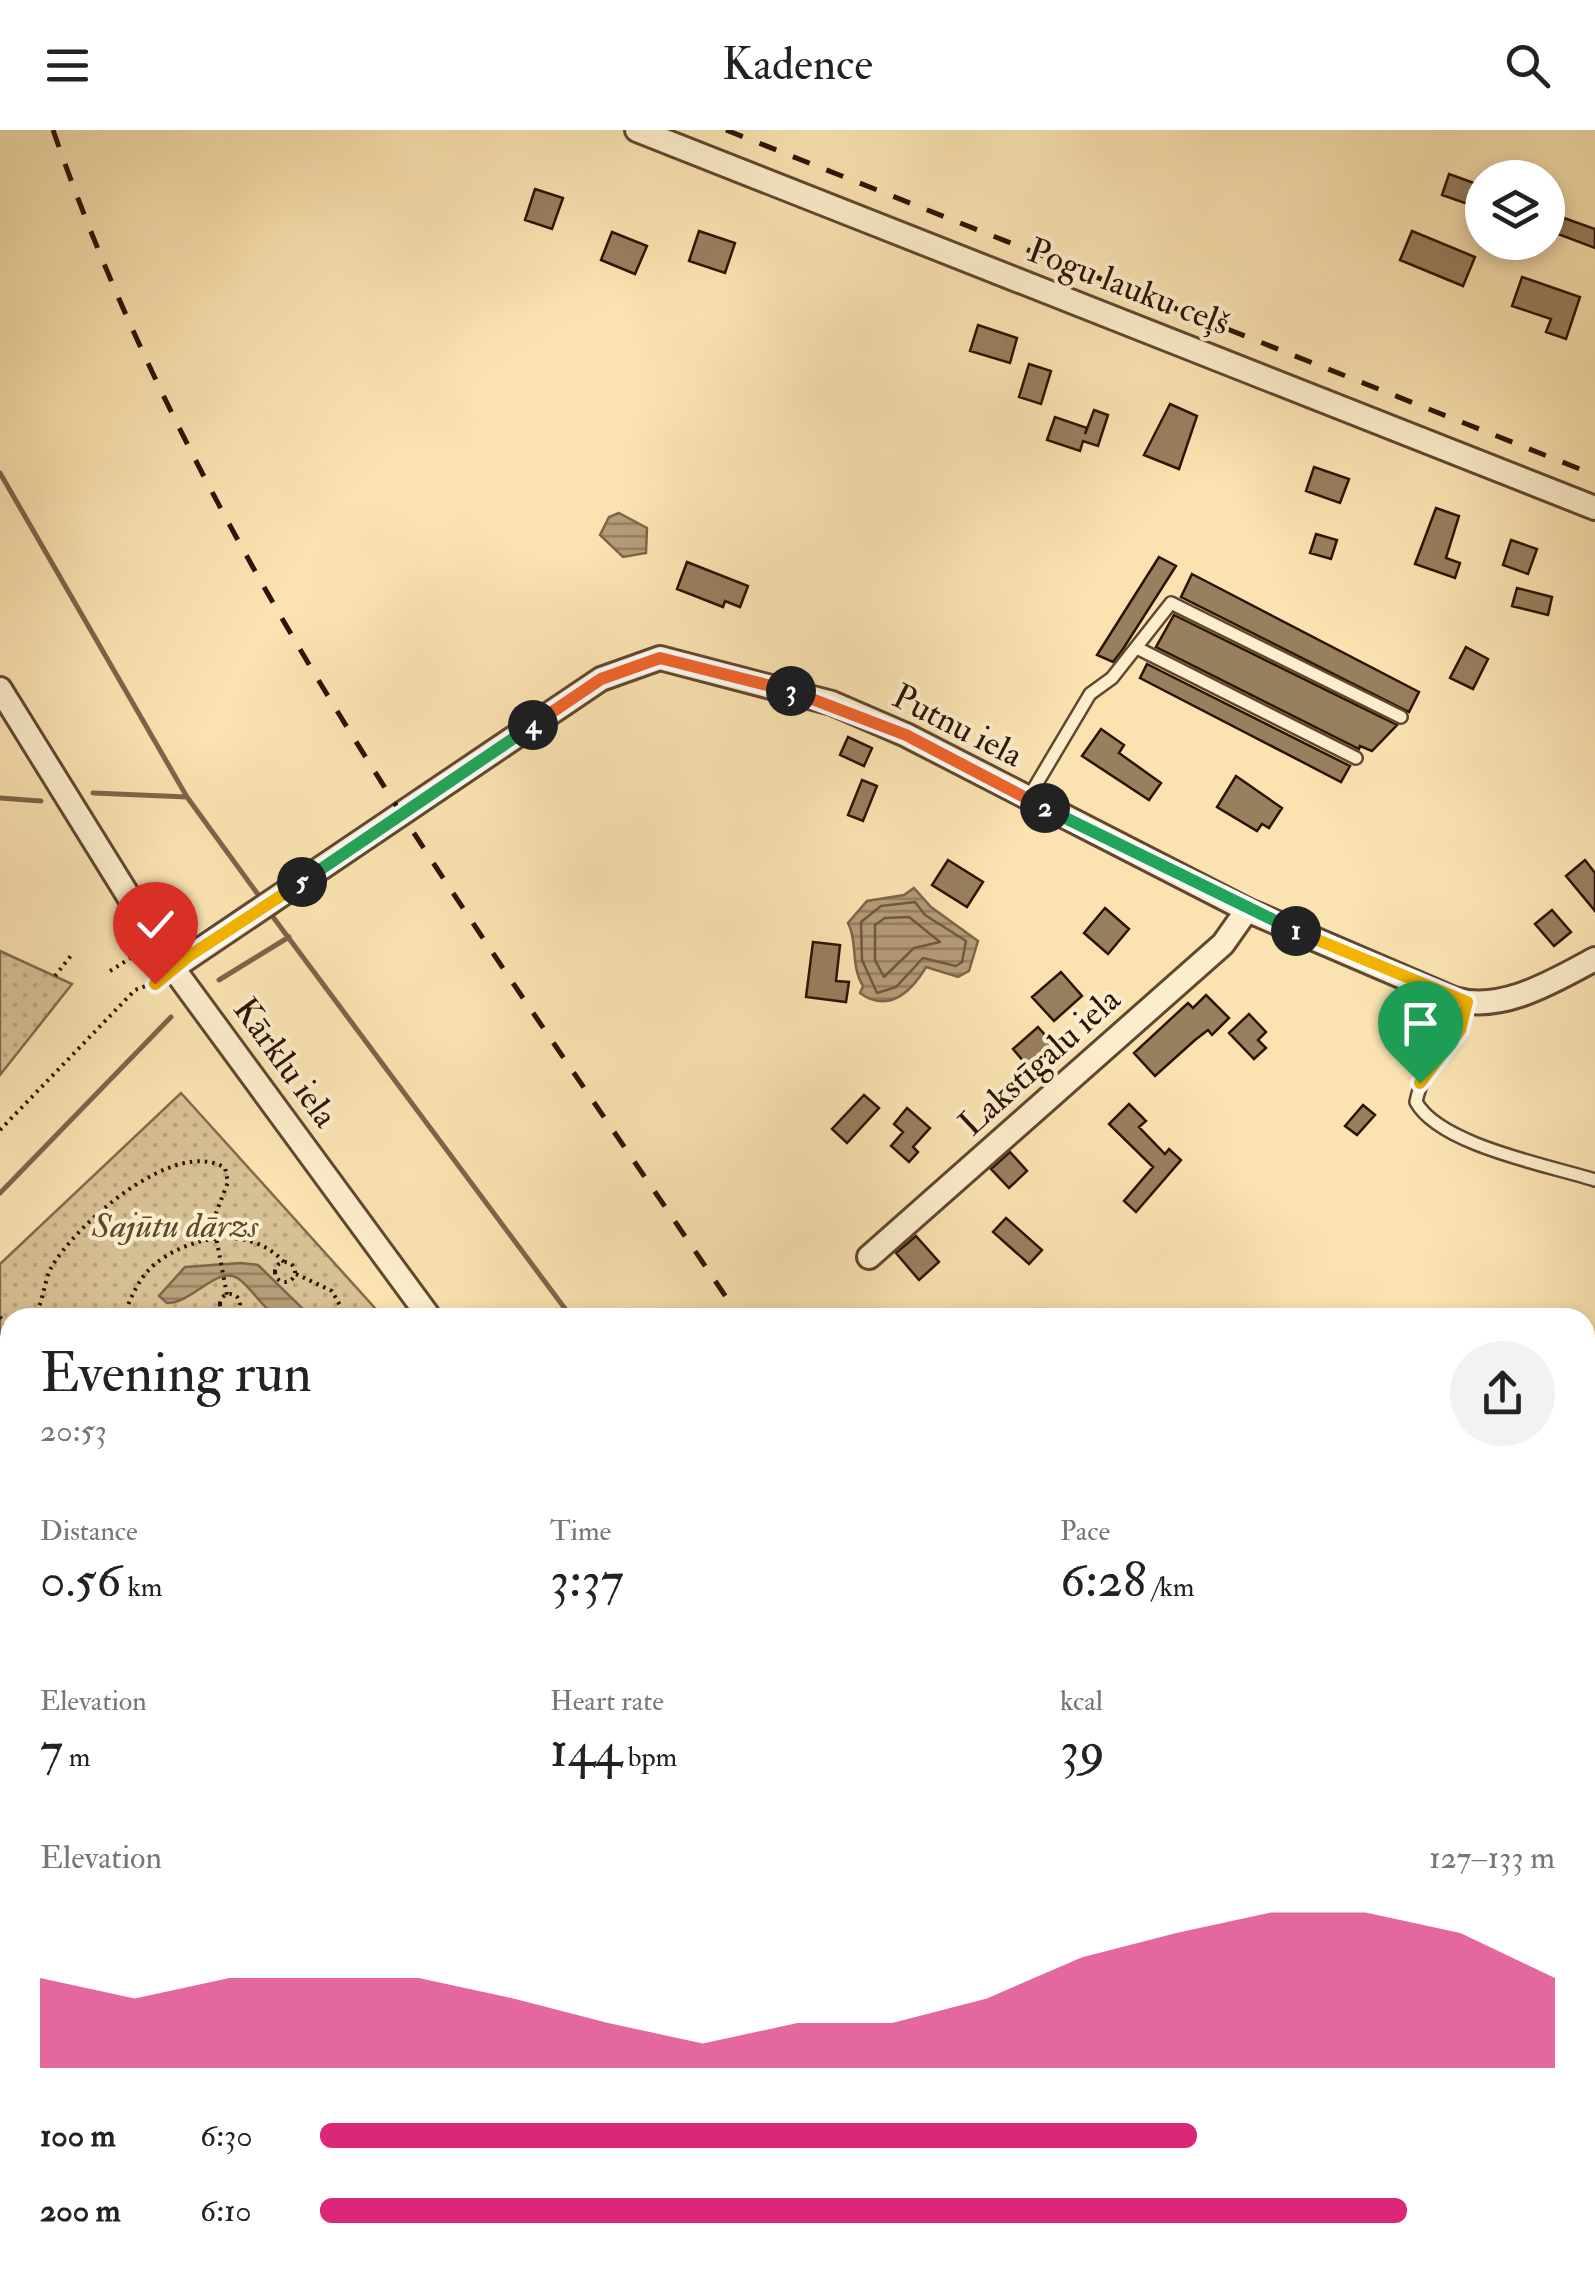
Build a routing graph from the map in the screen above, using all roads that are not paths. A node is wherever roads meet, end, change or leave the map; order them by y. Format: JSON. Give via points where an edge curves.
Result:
{"nodes":[{"id":1,"x":637,"y":130,"type":"edge"},
{"id":2,"x":1595,"y":508,"type":"edge"},
{"id":3,"x":1138,"y":648,"type":"junction"},
{"id":4,"x":0,"y":690,"type":"edge"},
{"id":5,"x":1401,"y":717,"type":"dead end"},
{"id":6,"x":1356,"y":758,"type":"dead end"},
{"id":7,"x":1027,"y":800,"type":"junction"},
{"id":8,"x":1247,"y":910,"type":"junction"},
{"id":9,"x":1595,"y":959,"type":"edge"},
{"id":10,"x":173,"y":968,"type":"junction"},
{"id":11,"x":1467,"y":1002,"type":"junction"},
{"id":12,"x":1595,"y":1180,"type":"edge"},
{"id":13,"x":869,"y":1257,"type":"dead end"},
{"id":14,"x":423,"y":1308,"type":"edge"}],
"edges":[{"from":1,"to":2,"type":"street","name":"Pogu lauku ceļš"},
{"from":3,"to":5,"type":"lane","via":[[1171,602]]},
{"from":3,"to":6,"type":"lane"},
{"from":3,"to":7,"type":"lane","via":[[1090,694]]},
{"from":4,"to":10,"type":"street","name":"Kārklu iela"},
{"from":7,"to":8,"type":"street","name":"Putnu iela"},
{"from":7,"to":10,"type":"street","name":"Putnu iela","via":[[832,703],[660,658],[601,679]]},
{"from":8,"to":11,"type":"street","name":"Putnu iela"},
{"from":8,"to":13,"type":"street","name":"Lakstīgalu iela","via":[[1223,944]]},
{"from":9,"to":11,"type":"street","via":[[1519,995]]},
{"from":10,"to":14,"type":"street","name":"Kārklu iela"},
{"from":11,"to":12,"type":"lane","via":[[1460,1030],[1420,1083],[1416,1102],[1424,1118],[1458,1136]]}]}
